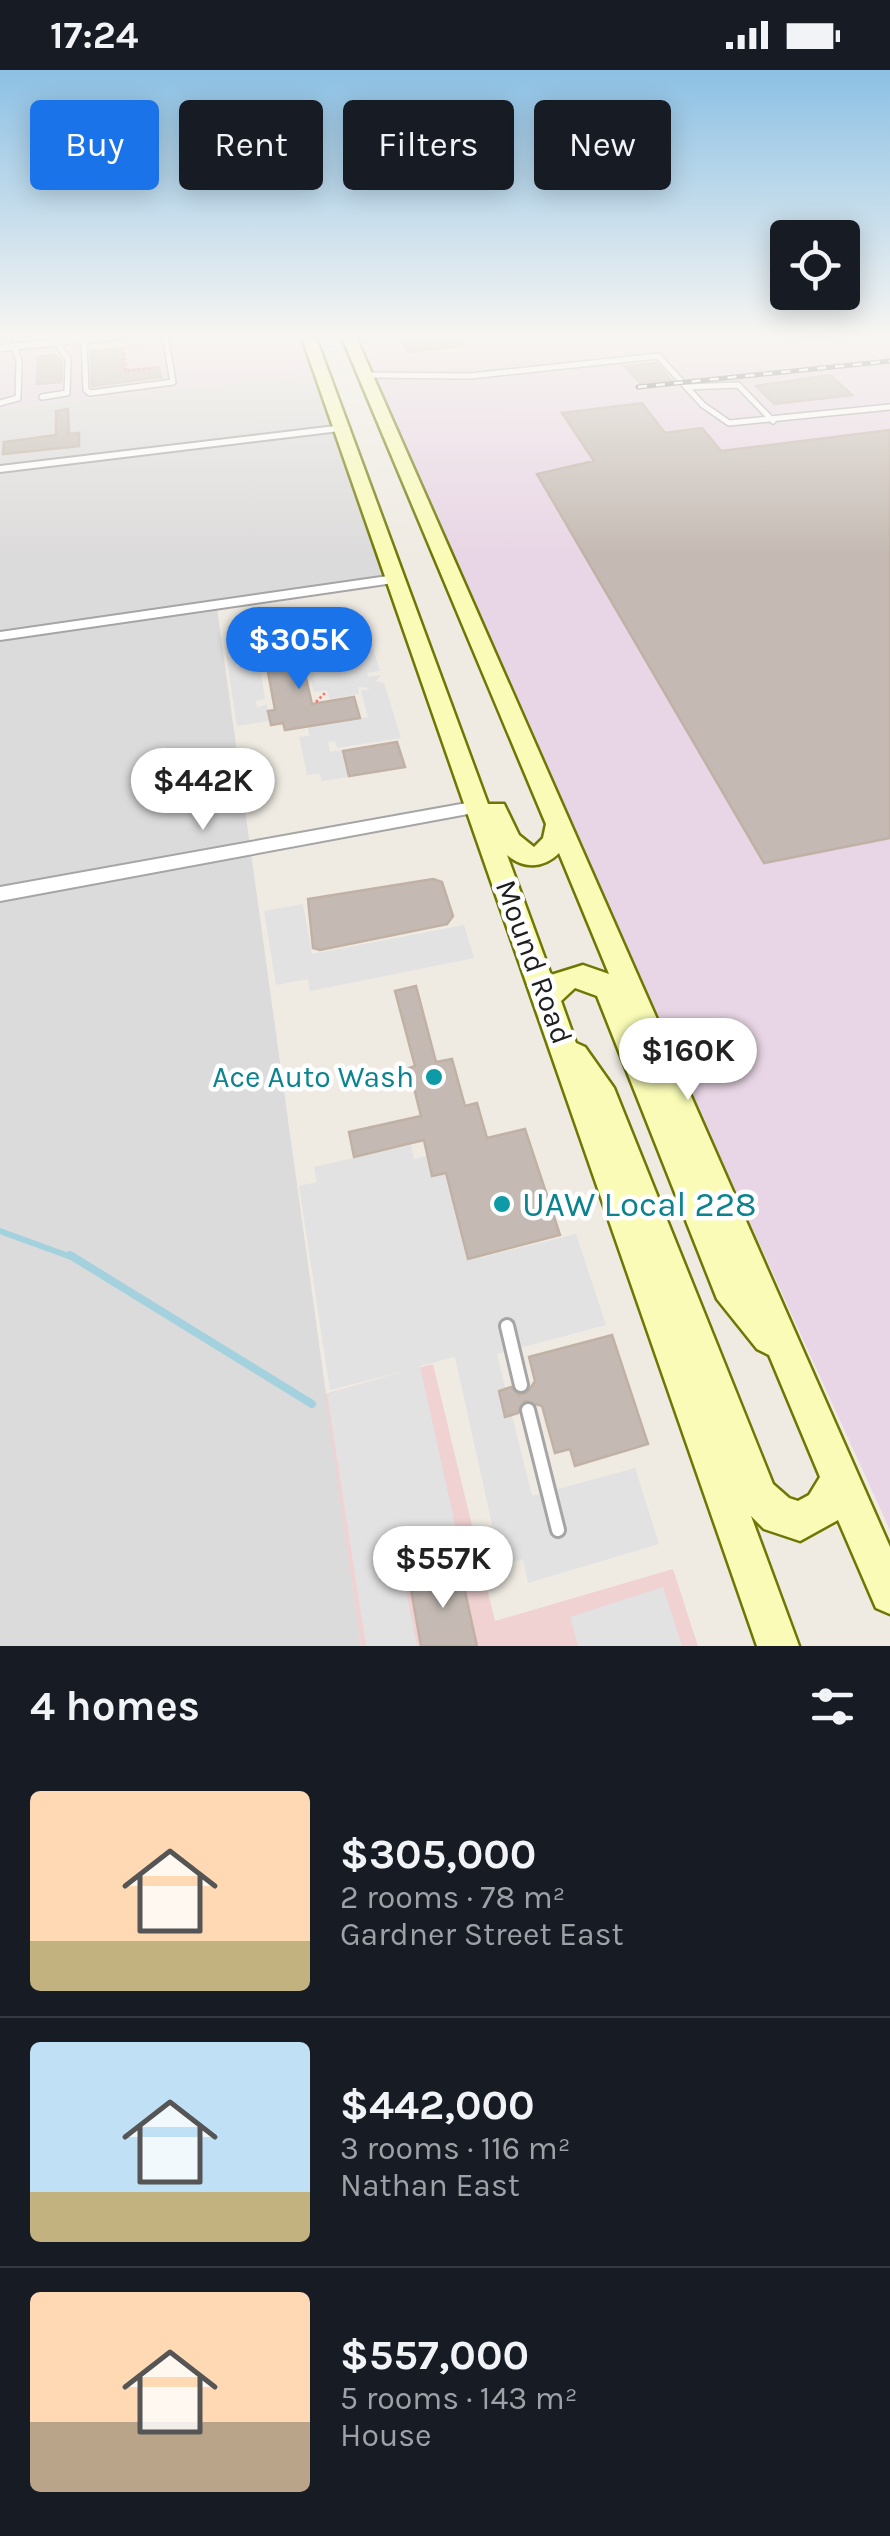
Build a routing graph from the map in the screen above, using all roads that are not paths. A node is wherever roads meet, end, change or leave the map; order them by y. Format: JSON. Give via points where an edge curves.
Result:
{"nodes":[{"id":1,"x":345,"y":409,"type":"edge"},
{"id":2,"x":368,"y":409,"type":"edge"},
{"id":3,"x":712,"y":409,"type":"edge"},
{"id":4,"x":762,"y":409,"type":"edge"},
{"id":5,"x":876,"y":409,"type":"edge"},
{"id":6,"x":773,"y":420,"type":"junction"},
{"id":7,"x":344,"y":428,"type":"junction"},
{"id":8,"x":0,"y":469,"type":"edge"},
{"id":9,"x":394,"y":579,"type":"junction"},
{"id":10,"x":0,"y":636,"type":"edge"},
{"id":11,"x":427,"y":667,"type":"junction"},
{"id":12,"x":478,"y":808,"type":"junction"},
{"id":13,"x":559,"y":821,"type":"junction"},
{"id":14,"x":0,"y":894,"type":"edge"},
{"id":15,"x":547,"y":998,"type":"junction"},
{"id":16,"x":560,"y":1036,"type":"junction"},
{"id":17,"x":508,"y":1326,"type":"dead end"},
{"id":18,"x":790,"y":1365,"type":"junction"},
{"id":19,"x":521,"y":1385,"type":"dead end"},
{"id":20,"x":528,"y":1410,"type":"dead end"},
{"id":21,"x":840,"y":1482,"type":"junction"},
{"id":22,"x":558,"y":1530,"type":"dead end"},
{"id":23,"x":890,"y":1594,"type":"edge"},
{"id":24,"x":778,"y":1646,"type":"edge"}],
"edges":[{"from":1,"to":7,"type":"main road","name":"Mound Road"},
{"from":2,"to":13,"type":"main road","name":"Mound Road","via":[[419,500]]},
{"from":3,"to":6,"type":"lane","via":[[729,423]]},
{"from":4,"to":6,"type":"lane"},
{"from":5,"to":6,"type":"lane"},
{"from":7,"to":8,"type":"street"},
{"from":7,"to":9,"type":"main road","name":"Mound Road"},
{"from":9,"to":10,"type":"street"},
{"from":9,"to":11,"type":"main road","name":"Mound Road"},
{"from":11,"to":12,"type":"main road","name":"Mound Road"},
{"from":11,"to":13,"type":"main road","via":[[446,674],[511,844],[526,854],[548,852],[558,839]]},
{"from":12,"to":14,"type":"street"},
{"from":12,"to":15,"type":"main road","name":"Mound Road"},
{"from":13,"to":18,"type":"main road","name":"Mound Road"},
{"from":15,"to":16,"type":"main road","name":"Mound Road"},
{"from":15,"to":18,"type":"main road","via":[[572,976],[608,988],[729,1287]]},
{"from":16,"to":21,"type":"main road","via":[[599,1088],[759,1496],[778,1515],[800,1522],[823,1509]]},
{"from":16,"to":24,"type":"main road","name":"Mound Road"},
{"from":17,"to":19,"type":"lane"},
{"from":18,"to":21,"type":"main road","name":"Mound Road"},
{"from":20,"to":22,"type":"lane"},
{"from":21,"to":23,"type":"main road","name":"Mound Road"}]}
